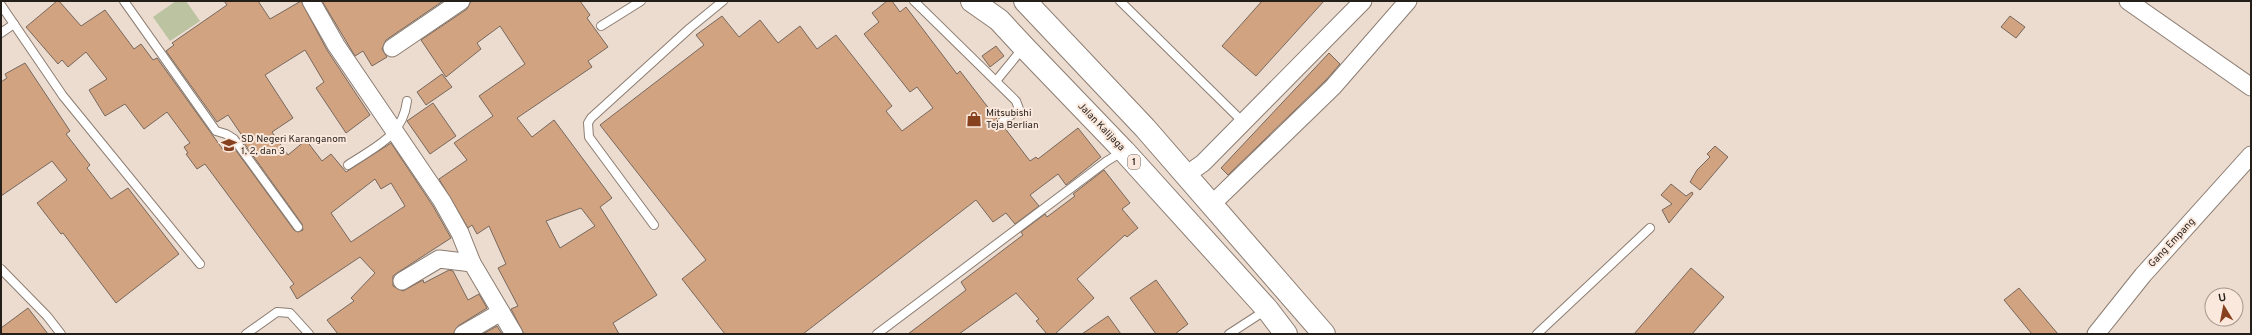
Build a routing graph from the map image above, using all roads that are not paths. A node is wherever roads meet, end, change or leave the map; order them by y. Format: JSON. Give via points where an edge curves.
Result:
{"nodes":[{"id":1,"x":124,"y":1,"type":"edge"},
{"id":2,"x":311,"y":1,"type":"edge"},
{"id":3,"x":461,"y":1,"type":"edge"},
{"id":4,"x":641,"y":1,"type":"edge"},
{"id":5,"x":723,"y":1,"type":"edge"},
{"id":6,"x":914,"y":1,"type":"edge"},
{"id":7,"x":972,"y":1,"type":"edge"},
{"id":8,"x":1025,"y":1,"type":"edge"},
{"id":9,"x":1120,"y":1,"type":"edge"},
{"id":10,"x":1363,"y":1,"type":"edge"},
{"id":11,"x":1408,"y":1,"type":"edge"},
{"id":12,"x":2128,"y":1,"type":"edge"},
{"id":13,"x":1,"y":4,"type":"edge"},
{"id":14,"x":14,"y":24,"type":"junction"},
{"id":15,"x":601,"y":26,"type":"dead end"},
{"id":16,"x":1,"y":33,"type":"edge"},
{"id":17,"x":1024,"y":47,"type":"junction"},
{"id":18,"x":392,"y":48,"type":"dead end"},
{"id":19,"x":996,"y":82,"type":"junction"},
{"id":20,"x":2251,"y":87,"type":"edge"},
{"id":21,"x":407,"y":101,"type":"dead end"},
{"id":22,"x":1002,"y":122,"type":"dead end"},
{"id":23,"x":1243,"y":122,"type":"junction"},
{"id":24,"x":1145,"y":128,"type":"junction"},
{"id":25,"x":395,"y":133,"type":"junction"},
{"id":26,"x":1124,"y":151,"type":"junction"},
{"id":27,"x":2251,"y":155,"type":"edge"},
{"id":28,"x":348,"y":165,"type":"dead end"},
{"id":29,"x":1186,"y":175,"type":"junction"},
{"id":30,"x":1211,"y":205,"type":"junction"},
{"id":31,"x":654,"y":225,"type":"dead end"},
{"id":32,"x":298,"y":227,"type":"dead end"},
{"id":33,"x":1650,"y":228,"type":"dead end"},
{"id":34,"x":472,"y":262,"type":"junction"},
{"id":35,"x":200,"y":264,"type":"dead end"},
{"id":36,"x":1,"y":268,"type":"edge"},
{"id":37,"x":402,"y":281,"type":"dead end"},
{"id":38,"x":1267,"y":309,"type":"junction"},
{"id":39,"x":501,"y":312,"type":"junction"},
{"id":40,"x":62,"y":334,"type":"edge"},
{"id":41,"x":246,"y":334,"type":"edge"},
{"id":42,"x":309,"y":334,"type":"edge"},
{"id":43,"x":463,"y":334,"type":"edge"},
{"id":44,"x":514,"y":334,"type":"edge"},
{"id":45,"x":878,"y":334,"type":"edge"},
{"id":46,"x":1229,"y":334,"type":"edge"},
{"id":47,"x":1286,"y":334,"type":"edge"},
{"id":48,"x":1324,"y":334,"type":"edge"},
{"id":49,"x":1537,"y":334,"type":"edge"},
{"id":50,"x":2096,"y":334,"type":"edge"}],
"edges":[{"from":1,"to":32,"type":"lane","via":[[216,132],[234,139]]},
{"from":2,"to":25,"type":"street","via":[[336,46]]},
{"from":3,"to":18,"type":"street"},
{"from":4,"to":15,"type":"lane"},
{"from":5,"to":31,"type":"lane","via":[[690,28],[588,123],[589,137]]},
{"from":6,"to":19,"type":"lane"},
{"from":7,"to":17,"type":"highway","name":"Jalan Kalijaga","number":"1","via":[[999,20]]},
{"from":8,"to":24,"type":"highway"},
{"from":9,"to":23,"type":"lane"},
{"from":10,"to":23,"type":"street"},
{"from":11,"to":30,"type":"street","via":[[1333,87]]},
{"from":12,"to":20,"type":"street"},
{"from":13,"to":14,"type":"lane"},
{"from":14,"to":16,"type":"lane"},
{"from":14,"to":35,"type":"lane","via":[[63,96]]},
{"from":17,"to":19,"type":"lane"},
{"from":17,"to":26,"type":"highway","name":"Jalan Kalijaga","number":"1"},
{"from":19,"to":22,"type":"lane","via":[[1018,105],[1016,113]]},
{"from":21,"to":25,"type":"lane"},
{"from":23,"to":29,"type":"street","via":[[1203,163]]},
{"from":24,"to":26,"type":"highway"},
{"from":24,"to":29,"type":"highway"},
{"from":25,"to":28,"type":"lane"},
{"from":25,"to":34,"type":"street","via":[[442,201],[460,233]]},
{"from":26,"to":38,"type":"highway","name":"Jalan Kalijaga","number":"1"},
{"from":26,"to":45,"type":"lane","via":[[1107,161]]},
{"from":27,"to":50,"type":"street","name":"Gang Empang","via":[[2143,275]]},
{"from":29,"to":30,"type":"highway"},
{"from":30,"to":48,"type":"highway"},
{"from":33,"to":49,"type":"lane"},
{"from":34,"to":37,"type":"street","via":[[439,259]]},
{"from":34,"to":39,"type":"street"},
{"from":36,"to":40,"type":"lane"},
{"from":38,"to":46,"type":"lane"},
{"from":38,"to":47,"type":"highway","name":"Jalan Kalijaga","number":"1"},
{"from":39,"to":43,"type":"street"},
{"from":39,"to":44,"type":"street"},
{"from":41,"to":42,"type":"lane","via":[[277,312],[290,313]]}]}
